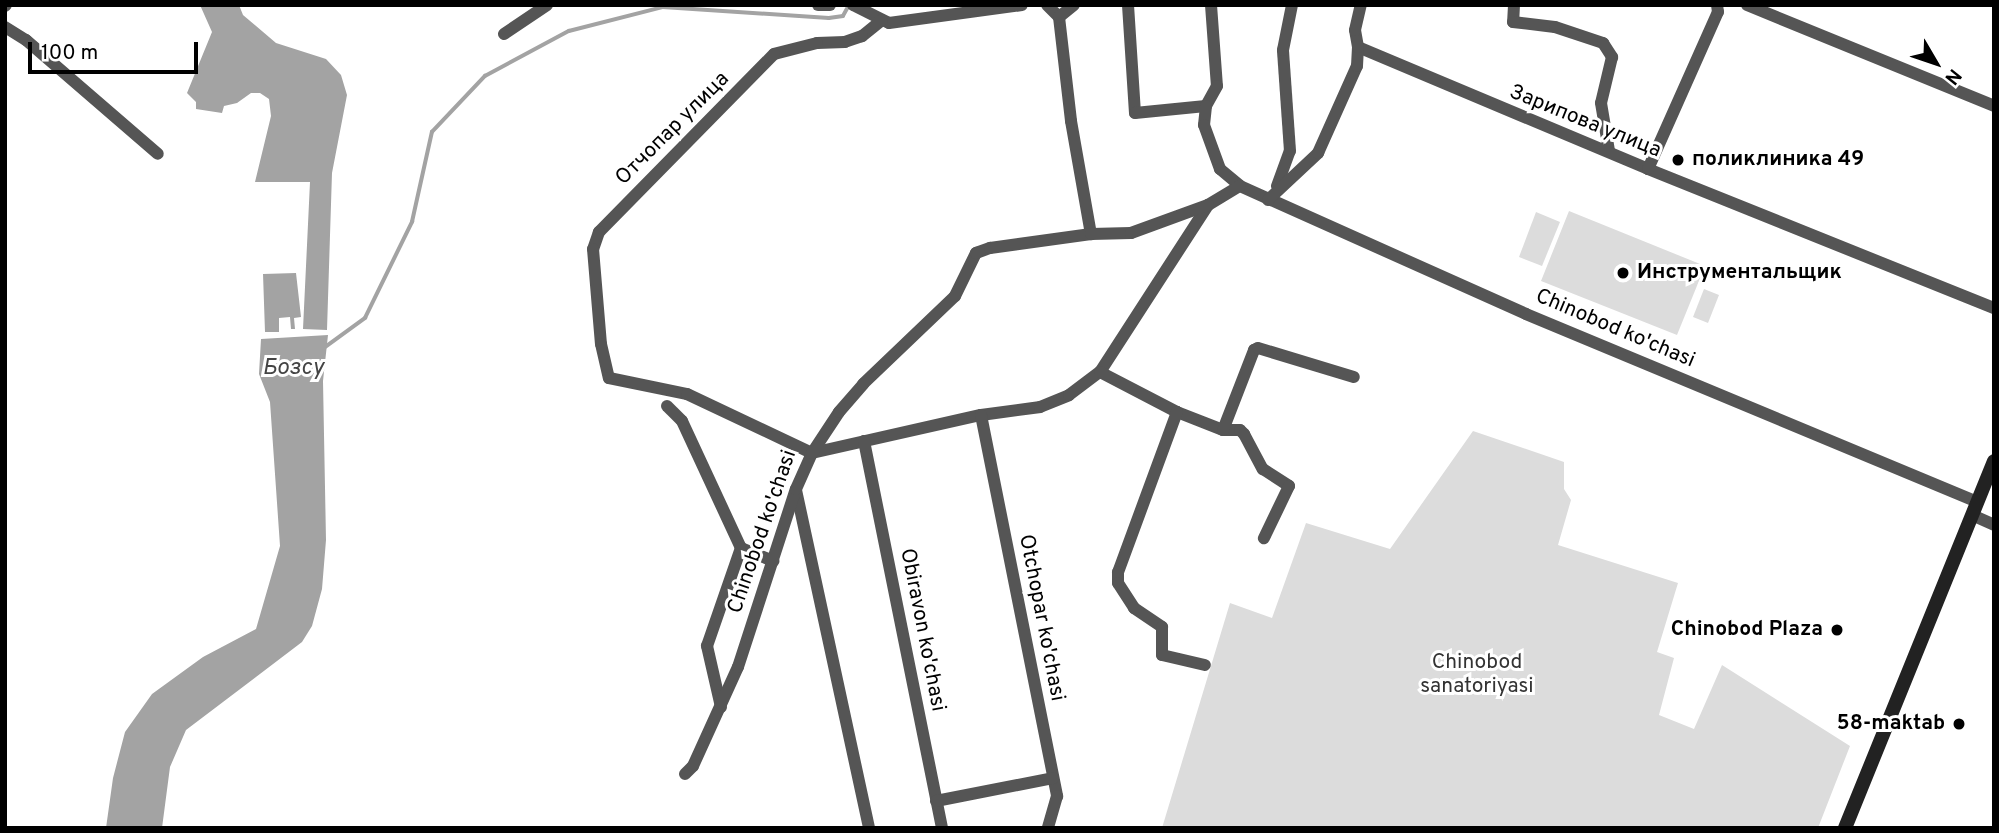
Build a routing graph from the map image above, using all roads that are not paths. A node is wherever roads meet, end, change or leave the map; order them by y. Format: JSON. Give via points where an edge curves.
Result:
{"nodes":[{"id":1,"x":547,"y":5,"type":"edge"},
{"id":2,"x":818,"y":5,"type":"edge"},
{"id":3,"x":830,"y":5,"type":"edge"},
{"id":4,"x":1022,"y":5,"type":"edge"},
{"id":5,"x":1047,"y":5,"type":"edge"},
{"id":6,"x":1074,"y":5,"type":"edge"},
{"id":7,"x":1128,"y":5,"type":"edge"},
{"id":8,"x":1211,"y":5,"type":"edge"},
{"id":9,"x":1292,"y":5,"type":"edge"},
{"id":10,"x":1361,"y":5,"type":"edge"},
{"id":11,"x":1514,"y":5,"type":"edge"},
{"id":12,"x":1717,"y":5,"type":"edge"},
{"id":13,"x":1747,"y":5,"type":"edge"},
{"id":14,"x":856,"y":7,"type":"edge"},
{"id":15,"x":1059,"y":17,"type":"junction"},
{"id":16,"x":882,"y":20,"type":"junction"},
{"id":17,"x":5,"y":27,"type":"edge"},
{"id":18,"x":504,"y":34,"type":"dead end"},
{"id":19,"x":1359,"y":47,"type":"junction"},
{"id":20,"x":1206,"y":106,"type":"junction"},
{"id":21,"x":1994,"y":106,"type":"edge"},
{"id":22,"x":1609,"y":151,"type":"junction"},
{"id":23,"x":159,"y":155,"type":"dead end"},
{"id":24,"x":1648,"y":169,"type":"junction"},
{"id":25,"x":1240,"y":186,"type":"junction"},
{"id":26,"x":1268,"y":200,"type":"junction"},
{"id":27,"x":1208,"y":205,"type":"junction"},
{"id":28,"x":1091,"y":234,"type":"junction"},
{"id":29,"x":1994,"y":309,"type":"edge"},
{"id":30,"x":1100,"y":372,"type":"junction"},
{"id":31,"x":1354,"y":377,"type":"dead end"},
{"id":32,"x":667,"y":406,"type":"dead end"},
{"id":33,"x":1177,"y":412,"type":"junction"},
{"id":34,"x":981,"y":415,"type":"junction"},
{"id":35,"x":1223,"y":430,"type":"junction"},
{"id":36,"x":864,"y":441,"type":"junction"},
{"id":37,"x":812,"y":453,"type":"junction"},
{"id":38,"x":1994,"y":461,"type":"edge"},
{"id":39,"x":796,"y":489,"type":"junction"},
{"id":40,"x":1974,"y":509,"type":"junction"},
{"id":41,"x":1994,"y":525,"type":"edge"},
{"id":42,"x":1264,"y":538,"type":"dead end"},
{"id":43,"x":741,"y":548,"type":"junction"},
{"id":44,"x":774,"y":561,"type":"junction"},
{"id":45,"x":1205,"y":665,"type":"dead end"},
{"id":46,"x":721,"y":707,"type":"junction"},
{"id":47,"x":685,"y":774,"type":"dead end"},
{"id":48,"x":1054,"y":778,"type":"junction"},
{"id":49,"x":936,"y":801,"type":"junction"},
{"id":50,"x":869,"y":828,"type":"edge"},
{"id":51,"x":942,"y":828,"type":"edge"},
{"id":52,"x":1048,"y":828,"type":"edge"},
{"id":53,"x":1844,"y":828,"type":"edge"}],
"edges":[{"from":1,"to":18,"type":"street"},
{"from":2,"to":3,"type":"street"},
{"from":4,"to":16,"type":"street","via":[[889,23]]},
{"from":5,"to":15,"type":"street"},
{"from":6,"to":15,"type":"street"},
{"from":7,"to":20,"type":"street","via":[[1135,113]]},
{"from":8,"to":20,"type":"street","via":[[1217,86]]},
{"from":9,"to":26,"type":"street","via":[[1283,50],[1290,151],[1283,177]]},
{"from":10,"to":19,"type":"street","via":[[1355,30]]},
{"from":11,"to":22,"type":"street","via":[[1513,22],[1555,27],[1603,43],[1612,57],[1601,103]]},
{"from":12,"to":24,"type":"street","via":[[1718,12]]},
{"from":13,"to":21,"type":"street"},
{"from":14,"to":16,"type":"street"},
{"from":15,"to":28,"type":"street"},
{"from":16,"to":37,"type":"street","name":"Отчопар улица","via":[[862,36],[845,42],[817,43],[774,54],[598,232],[593,249],[601,344],[609,378],[687,394]]},
{"from":17,"to":23,"type":"street"},
{"from":19,"to":22,"type":"street","name":"Зарипова улица"},
{"from":19,"to":26,"type":"street","via":[[1357,66],[1318,153]]},
{"from":20,"to":25,"type":"street","name":"Chinobod ko'chasi","via":[[1203,125],[1210,148],[1220,169]]},
{"from":22,"to":24,"type":"street","name":"Зарипова улица"},
{"from":24,"to":29,"type":"street","name":"Зарипова улица"},
{"from":25,"to":26,"type":"street","name":"Chinobod ko'chasi"},
{"from":25,"to":27,"type":"street"},
{"from":26,"to":40,"type":"street","name":"Chinobod ko'chasi"},
{"from":27,"to":28,"type":"street","name":"Chinobod ko'chasi","via":[[1130,233]]},
{"from":27,"to":30,"type":"street"},
{"from":28,"to":37,"type":"street","name":"Chinobod ko'chasi","via":[[980,250],[955,296],[863,384]]},
{"from":30,"to":33,"type":"street"},
{"from":30,"to":34,"type":"street","via":[[1069,395],[1041,407]]},
{"from":31,"to":35,"type":"street","via":[[1258,348]]},
{"from":32,"to":43,"type":"street","via":[[682,421]]},
{"from":33,"to":35,"type":"street"},
{"from":33,"to":45,"type":"street","via":[[1118,572],[1118,583],[1134,608],[1162,627],[1162,654]]},
{"from":34,"to":36,"type":"street"},
{"from":34,"to":48,"type":"street","name":"Otchopar ko'chasi"},
{"from":35,"to":42,"type":"street","via":[[1240,430],[1264,469],[1289,486]]},
{"from":36,"to":37,"type":"street"},
{"from":36,"to":49,"type":"street","name":"Obiravon ko'chasi"},
{"from":37,"to":39,"type":"street","name":"Chinobod ko'chasi"},
{"from":38,"to":40,"type":"main road"},
{"from":39,"to":44,"type":"street","name":"Chinobod ko'chasi"},
{"from":39,"to":50,"type":"street"},
{"from":40,"to":41,"type":"street","name":"Chinobod ko'chasi"},
{"from":40,"to":53,"type":"main road"},
{"from":43,"to":44,"type":"street"},
{"from":43,"to":46,"type":"street","via":[[707,646]]},
{"from":44,"to":46,"type":"street","name":"Chinobod ko'chasi"},
{"from":46,"to":47,"type":"street","name":"Chinobod ko'chasi"},
{"from":48,"to":49,"type":"street"},
{"from":48,"to":52,"type":"street","name":"Otchopar ko'chasi","via":[[1057,796]]},
{"from":49,"to":51,"type":"street","name":"Obiravon ko'chasi"}]}
